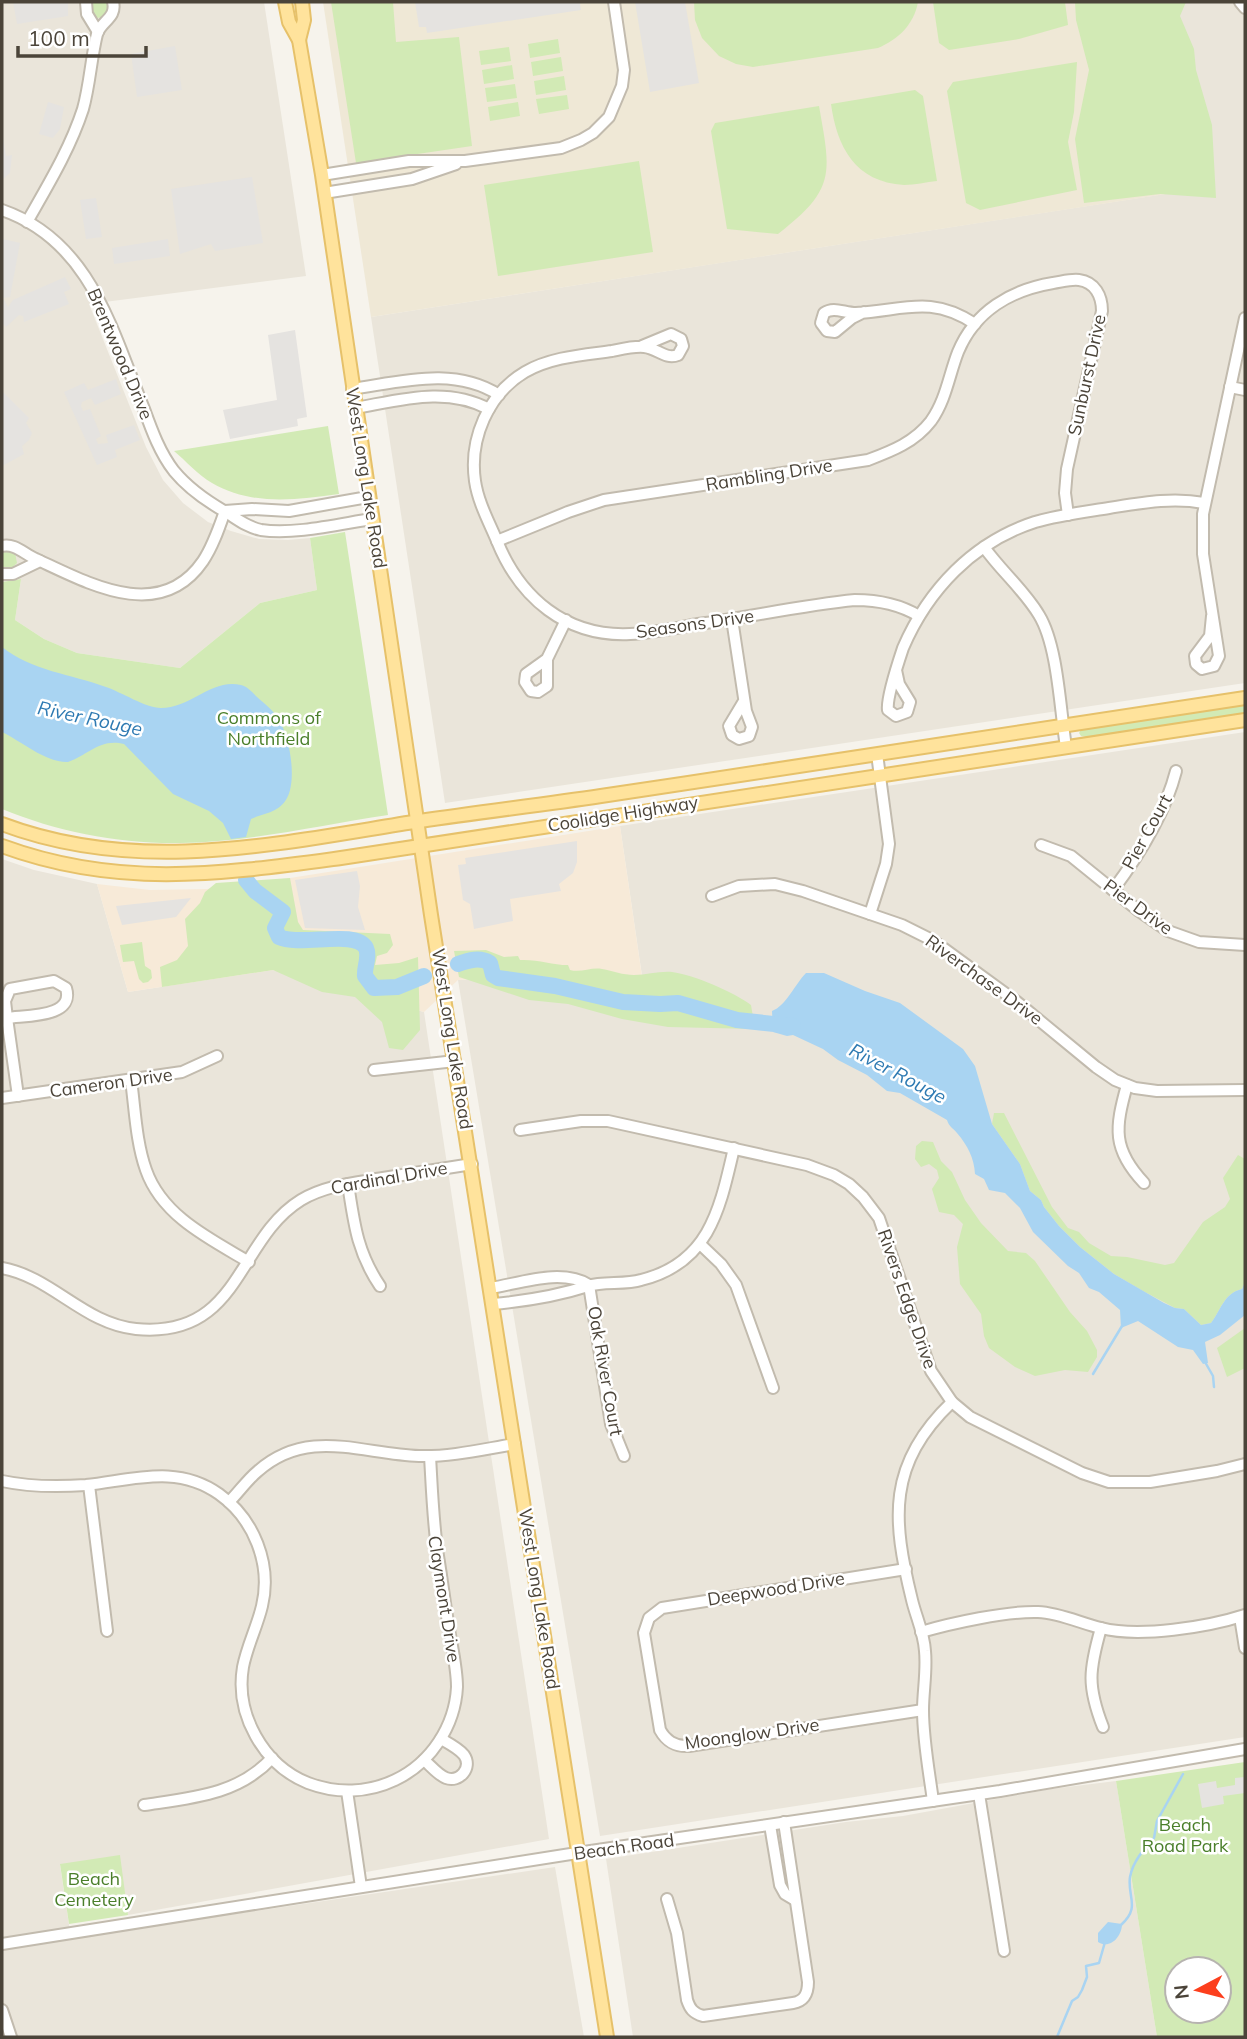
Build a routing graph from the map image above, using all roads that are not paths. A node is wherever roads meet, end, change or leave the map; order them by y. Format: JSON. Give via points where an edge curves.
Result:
{"nodes":[{"id":1,"x":86,"y":2,"type":"edge"},
{"id":2,"x":113,"y":2,"type":"edge"},
{"id":3,"x":285,"y":2,"type":"edge"},
{"id":4,"x":302,"y":2,"type":"edge"},
{"id":5,"x":614,"y":2,"type":"edge"},
{"id":6,"x":1240,"y":2,"type":"edge"},
{"id":7,"x":1245,"y":8,"type":"edge"},
{"id":8,"x":98,"y":32,"type":"junction"},
{"id":9,"x":299,"y":40,"type":"junction"},
{"id":10,"x":465,"y":161,"type":"junction"},
{"id":11,"x":321,"y":175,"type":"junction"},
{"id":12,"x":324,"y":193,"type":"junction"},
{"id":13,"x":2,"y":210,"type":"edge"},
{"id":14,"x":27,"y":222,"type":"junction"},
{"id":15,"x":864,"y":312,"type":"dead end"},
{"id":16,"x":1245,"y":318,"type":"edge"},
{"id":17,"x":975,"y":324,"type":"junction"},
{"id":18,"x":642,"y":346,"type":"dead end"},
{"id":19,"x":1230,"y":387,"type":"junction"},
{"id":20,"x":352,"y":390,"type":"junction"},
{"id":21,"x":1245,"y":390,"type":"edge"},
{"id":22,"x":499,"y":395,"type":"junction"},
{"id":23,"x":355,"y":408,"type":"junction"},
{"id":24,"x":489,"y":409,"type":"junction"},
{"id":25,"x":368,"y":497,"type":"junction"},
{"id":26,"x":1204,"y":503,"type":"junction"},
{"id":27,"x":225,"y":511,"type":"junction"},
{"id":28,"x":1068,"y":515,"type":"junction"},
{"id":29,"x":372,"y":519,"type":"junction"},
{"id":30,"x":497,"y":541,"type":"junction"},
{"id":31,"x":2,"y":546,"type":"edge"},
{"id":32,"x":984,"y":547,"type":"junction"},
{"id":33,"x":40,"y":561,"type":"junction"},
{"id":34,"x":2,"y":574,"type":"edge"},
{"id":35,"x":919,"y":616,"type":"junction"},
{"id":36,"x":1212,"y":616,"type":"dead end"},
{"id":37,"x":732,"y":619,"type":"junction"},
{"id":38,"x":566,"y":620,"type":"junction"},
{"id":39,"x":547,"y":659,"type":"dead end"},
{"id":40,"x":896,"y":670,"type":"dead end"},
{"id":41,"x":1245,"y":698,"type":"edge"},
{"id":42,"x":744,"y":701,"type":"dead end"},
{"id":43,"x":1245,"y":720,"type":"edge"},
{"id":44,"x":1063,"y":726,"type":"junction"},
{"id":45,"x":1066,"y":747,"type":"junction"},
{"id":46,"x":877,"y":754,"type":"junction"},
{"id":47,"x":1175,"y":771,"type":"dead end"},
{"id":48,"x":880,"y":775,"type":"junction"},
{"id":49,"x":562,"y":802,"type":"junction"},
{"id":50,"x":533,"y":806,"type":"junction"},
{"id":51,"x":419,"y":821,"type":"junction"},
{"id":52,"x":2,"y":824,"type":"edge"},
{"id":53,"x":555,"y":824,"type":"junction"},
{"id":54,"x":521,"y":829,"type":"junction"},
{"id":55,"x":294,"y":842,"type":"junction"},
{"id":56,"x":422,"y":845,"type":"junction"},
{"id":57,"x":1041,"y":845,"type":"dead end"},
{"id":58,"x":2,"y":846,"type":"edge"},
{"id":59,"x":264,"y":847,"type":"junction"},
{"id":60,"x":290,"y":864,"type":"junction"},
{"id":61,"x":260,"y":868,"type":"junction"},
{"id":62,"x":1112,"y":890,"type":"junction"},
{"id":63,"x":712,"y":896,"type":"dead end"},
{"id":64,"x":870,"y":914,"type":"junction"},
{"id":65,"x":1245,"y":945,"type":"edge"},
{"id":66,"x":7,"y":1017,"type":"junction"},
{"id":67,"x":216,"y":1056,"type":"dead end"},
{"id":68,"x":455,"y":1061,"type":"junction"},
{"id":69,"x":374,"y":1070,"type":"dead end"},
{"id":70,"x":131,"y":1080,"type":"junction"},
{"id":71,"x":1127,"y":1085,"type":"junction"},
{"id":72,"x":1245,"y":1090,"type":"edge"},
{"id":73,"x":19,"y":1096,"type":"junction"},
{"id":74,"x":2,"y":1098,"type":"edge"},
{"id":75,"x":520,"y":1130,"type":"dead end"},
{"id":76,"x":734,"y":1148,"type":"junction"},
{"id":77,"x":472,"y":1164,"type":"junction"},
{"id":78,"x":1144,"y":1183,"type":"dead end"},
{"id":79,"x":348,"y":1184,"type":"junction"},
{"id":80,"x":700,"y":1244,"type":"junction"},
{"id":81,"x":249,"y":1262,"type":"junction"},
{"id":82,"x":2,"y":1268,"type":"edge"},
{"id":83,"x":589,"y":1285,"type":"junction"},
{"id":84,"x":380,"y":1286,"type":"dead end"},
{"id":85,"x":491,"y":1288,"type":"junction"},
{"id":86,"x":493,"y":1304,"type":"junction"},
{"id":87,"x":773,"y":1388,"type":"dead end"},
{"id":88,"x":951,"y":1402,"type":"junction"},
{"id":89,"x":515,"y":1444,"type":"junction"},
{"id":90,"x":430,"y":1456,"type":"junction"},
{"id":91,"x":624,"y":1456,"type":"dead end"},
{"id":92,"x":1245,"y":1464,"type":"edge"},
{"id":93,"x":2,"y":1481,"type":"edge"},
{"id":94,"x":89,"y":1485,"type":"junction"},
{"id":95,"x":229,"y":1502,"type":"junction"},
{"id":96,"x":906,"y":1569,"type":"junction"},
{"id":97,"x":1242,"y":1616,"type":"edge"},
{"id":98,"x":649,"y":1618,"type":"joint"},
{"id":99,"x":1101,"y":1628,"type":"junction"},
{"id":100,"x":107,"y":1631,"type":"dead end"},
{"id":101,"x":921,"y":1632,"type":"junction"},
{"id":102,"x":1245,"y":1648,"type":"edge"},
{"id":103,"x":923,"y":1710,"type":"junction"},
{"id":104,"x":1103,"y":1727,"type":"dead end"},
{"id":105,"x":441,"y":1739,"type":"junction"},
{"id":106,"x":1245,"y":1749,"type":"edge"},
{"id":107,"x":272,"y":1758,"type":"junction"},
{"id":108,"x":424,"y":1760,"type":"junction"},
{"id":109,"x":347,"y":1791,"type":"junction"},
{"id":110,"x":979,"y":1794,"type":"junction"},
{"id":111,"x":933,"y":1801,"type":"junction"},
{"id":112,"x":144,"y":1805,"type":"dead end"},
{"id":113,"x":784,"y":1822,"type":"junction"},
{"id":114,"x":770,"y":1825,"type":"junction"},
{"id":115,"x":577,"y":1853,"type":"junction"},
{"id":116,"x":361,"y":1887,"type":"junction"},
{"id":117,"x":667,"y":1899,"type":"dead end"},
{"id":118,"x":795,"y":1900,"type":"junction"},
{"id":119,"x":2,"y":1944,"type":"edge"},
{"id":120,"x":1004,"y":1951,"type":"dead end"},
{"id":121,"x":2,"y":2010,"type":"edge"},
{"id":122,"x":7,"y":2033,"type":"edge"},
{"id":123,"x":607,"y":2037,"type":"edge"}],
"edges":[{"from":1,"to":8,"type":"street","via":[[87,14]]},
{"from":2,"to":8,"type":"street","via":[[113,14]]},
{"from":3,"to":9,"type":"main road","name":"West Long Lake Road"},
{"from":4,"to":9,"type":"main road","name":"West Long Lake Road"},
{"from":5,"to":10,"type":"street","via":[[624,70],[616,105],[602,125],[561,148]]},
{"from":6,"to":7,"type":"street"},
{"from":8,"to":14,"type":"street","via":[[78,124]]},
{"from":9,"to":11,"type":"main road","name":"West Long Lake Road"},
{"from":10,"to":11,"type":"street","via":[[409,161]]},
{"from":10,"to":12,"type":"street","via":[[412,179]]},
{"from":11,"to":12,"type":"main road","name":"West Long Lake Road"},
{"from":12,"to":20,"type":"main road","name":"West Long Lake Road"},
{"from":13,"to":14,"type":"street","name":"Brentwood Drive"},
{"from":14,"to":27,"type":"street","name":"Brentwood Drive","via":[[59,244],[89,280],[167,461],[195,492]]},
{"from":15,"to":17,"type":"street","via":[[928,306]]},
{"from":16,"to":19,"type":"street"},
{"from":17,"to":28,"type":"street","name":"Sunburst Drive","via":[[1005,298],[1034,286],[1077,280],[1098,292],[1102,311],[1067,469]]},
{"from":17,"to":30,"type":"street","name":"Rambling Drive","via":[[957,354],[933,417],[917,436],[890,452],[868,460],[604,500]]},
{"from":18,"to":22,"type":"street","name":"Seasons Drive","via":[[544,364],[524,373]]},
{"from":19,"to":21,"type":"street"},
{"from":19,"to":26,"type":"street"},
{"from":20,"to":22,"type":"street","via":[[442,378],[473,383]]},
{"from":20,"to":23,"type":"main road","name":"West Long Lake Road"},
{"from":22,"to":24,"type":"street","name":"Seasons Drive"},
{"from":23,"to":24,"type":"street","via":[[442,395]]},
{"from":23,"to":25,"type":"main road","name":"West Long Lake Road"},
{"from":24,"to":30,"type":"street","name":"Seasons Drive","via":[[478,436],[474,466],[477,490]]},
{"from":25,"to":27,"type":"street","via":[[289,511]]},
{"from":25,"to":29,"type":"main road","name":"West Long Lake Road"},
{"from":26,"to":28,"type":"street","via":[[1165,500]]},
{"from":26,"to":36,"type":"street","via":[[1202,542]]},
{"from":27,"to":29,"type":"street","name":"Brentwood Drive","via":[[248,526],[267,530]]},
{"from":27,"to":33,"type":"street","via":[[201,564],[184,580],[161,591],[144,595],[114,592]]},
{"from":28,"to":32,"type":"street","via":[[1022,527]]},
{"from":29,"to":51,"type":"main road","name":"West Long Lake Road"},
{"from":30,"to":38,"type":"street","name":"Seasons Drive","via":[[522,587]]},
{"from":31,"to":33,"type":"street","via":[[12,546]]},
{"from":32,"to":35,"type":"street","via":[[950,575]]},
{"from":32,"to":44,"type":"street","via":[[1042,622],[1050,643]]},
{"from":33,"to":34,"type":"street","via":[[13,574]]},
{"from":35,"to":37,"type":"street","name":"Seasons Drive","via":[[869,600]]},
{"from":35,"to":40,"type":"street"},
{"from":37,"to":38,"type":"street","name":"Seasons Drive","via":[[631,634],[596,631]]},
{"from":37,"to":42,"type":"street"},
{"from":38,"to":39,"type":"street"},
{"from":41,"to":44,"type":"main road","name":"Coolidge Highway"},
{"from":43,"to":45,"type":"main road","name":"Coolidge Highway"},
{"from":44,"to":45,"type":"street"},
{"from":44,"to":46,"type":"main road","name":"Coolidge Highway"},
{"from":45,"to":48,"type":"main road","name":"Coolidge Highway"},
{"from":46,"to":48,"type":"street"},
{"from":46,"to":49,"type":"main road","name":"Coolidge Highway"},
{"from":47,"to":62,"type":"street","name":"Pier Court","via":[[1169,797]]},
{"from":48,"to":53,"type":"main road","name":"Coolidge Highway"},
{"from":48,"to":64,"type":"street","via":[[888,854]]},
{"from":49,"to":50,"type":"main road","name":"Coolidge Highway"},
{"from":49,"to":53,"type":"main road","via":[[555,810]]},
{"from":50,"to":51,"type":"main road","name":"Coolidge Highway"},
{"from":50,"to":54,"type":"main road","via":[[532,819]]},
{"from":51,"to":55,"type":"main road","name":"Coolidge Highway"},
{"from":51,"to":56,"type":"main road","name":"West Long Lake Road"},
{"from":52,"to":59,"type":"main road","name":"Coolidge Highway","via":[[107,850],[192,853]]},
{"from":53,"to":54,"type":"main road","name":"Coolidge Highway"},
{"from":54,"to":56,"type":"main road","name":"Coolidge Highway"},
{"from":55,"to":59,"type":"main road","name":"Coolidge Highway"},
{"from":55,"to":60,"type":"main road","via":[[286,850]]},
{"from":56,"to":60,"type":"main road","name":"Coolidge Highway"},
{"from":56,"to":68,"type":"main road","name":"West Long Lake Road"},
{"from":57,"to":62,"type":"street","name":"Pier Drive","via":[[1065,853]]},
{"from":58,"to":61,"type":"main road","name":"Coolidge Highway","via":[[126,874],[197,875]]},
{"from":59,"to":61,"type":"main road","via":[[268,860]]},
{"from":60,"to":61,"type":"main road","name":"Coolidge Highway"},
{"from":62,"to":65,"type":"street","name":"Pier Drive","via":[[1179,936]]},
{"from":63,"to":64,"type":"street","name":"Riverchase Drive","via":[[739,887],[775,884]]},
{"from":64,"to":71,"type":"street","name":"Riverchase Drive","via":[[932,940]]},
{"from":66,"to":66,"type":"street","via":[[60,1009],[68,999],[66,988],[54,981],[15,987],[5,998]]},
{"from":66,"to":73,"type":"street"},
{"from":67,"to":70,"type":"street","name":"Cameron Drive","via":[[182,1072]]},
{"from":68,"to":69,"type":"street"},
{"from":68,"to":77,"type":"main road","name":"West Long Lake Road"},
{"from":70,"to":73,"type":"street","name":"Cameron Drive"},
{"from":70,"to":81,"type":"street","via":[[141,1153],[159,1196],[182,1220]]},
{"from":71,"to":72,"type":"street","name":"Riverchase Drive","via":[[1165,1092]]},
{"from":71,"to":78,"type":"street","via":[[1119,1115],[1119,1145]]},
{"from":73,"to":74,"type":"street","name":"Cameron Drive"},
{"from":75,"to":76,"type":"street","name":"Rivers Edge Drive","via":[[608,1121]]},
{"from":76,"to":80,"type":"street","via":[[718,1211]]},
{"from":76,"to":88,"type":"street","name":"Rivers Edge Drive","via":[[807,1165],[849,1184],[863,1197],[879,1218],[931,1371]]},
{"from":77,"to":79,"type":"street","name":"Cardinal Drive"},
{"from":77,"to":85,"type":"main road","name":"West Long Lake Road"},
{"from":79,"to":81,"type":"street","name":"Cardinal Drive","via":[[293,1205],[270,1228]]},
{"from":79,"to":84,"type":"street","via":[[359,1247]]},
{"from":80,"to":83,"type":"street","via":[[678,1264],[651,1278]]},
{"from":80,"to":87,"type":"street","via":[[736,1285]]},
{"from":81,"to":82,"type":"street","name":"Cardinal Drive","via":[[232,1288],[203,1314],[175,1326],[150,1329],[105,1321],[38,1280]]},
{"from":83,"to":85,"type":"street","via":[[564,1277]]},
{"from":83,"to":86,"type":"street"},
{"from":83,"to":91,"type":"street","name":"Oak River Court","via":[[611,1424]]},
{"from":85,"to":86,"type":"main road","name":"West Long Lake Road"},
{"from":86,"to":89,"type":"main road","name":"West Long Lake Road"},
{"from":88,"to":92,"type":"street","name":"Rivers Edge Drive","via":[[980,1423],[1101,1480],[1150,1482]]},
{"from":88,"to":96,"type":"street","via":[[914,1450],[901,1479],[898,1512]]},
{"from":89,"to":90,"type":"street"},
{"from":89,"to":115,"type":"main road","name":"West Long Lake Road"},
{"from":90,"to":95,"type":"street","via":[[328,1444],[302,1448],[268,1463]]},
{"from":90,"to":105,"type":"street","name":"Claymont Drive","via":[[433,1521],[456,1677],[453,1712]]},
{"from":93,"to":94,"type":"street"},
{"from":94,"to":95,"type":"street","via":[[166,1475],[201,1484]]},
{"from":94,"to":100,"type":"street"},
{"from":95,"to":107,"type":"street","via":[[251,1531],[263,1566],[263,1602],[247,1648],[242,1683],[248,1721]]},
{"from":96,"to":98,"type":"street","name":"Deepwood Drive","via":[[667,1607]]},
{"from":96,"to":101,"type":"street"},
{"from":97,"to":99,"type":"street","via":[[1150,1631]]},
{"from":97,"to":102,"type":"street"},
{"from":98,"to":103,"type":"street","name":"Moonglow Drive","via":[[645,1638],[658,1723],[663,1735],[677,1745]]},
{"from":99,"to":101,"type":"street","via":[[1035,1612]]},
{"from":99,"to":104,"type":"street","via":[[1090,1684]]},
{"from":101,"to":103,"type":"street","via":[[926,1660]]},
{"from":103,"to":111,"type":"street"},
{"from":105,"to":108,"type":"street","name":"Claymont Drive"},
{"from":105,"to":108,"type":"street","via":[[464,1756],[464,1773],[446,1778]]},
{"from":106,"to":110,"type":"street","name":"Beach Road"},
{"from":107,"to":109,"type":"street","via":[[300,1779]]},
{"from":107,"to":112,"type":"street","via":[[230,1788]]},
{"from":108,"to":109,"type":"street","name":"Claymont Drive","via":[[390,1783]]},
{"from":109,"to":116,"type":"street"},
{"from":110,"to":111,"type":"street","name":"Beach Road"},
{"from":110,"to":120,"type":"street"},
{"from":111,"to":113,"type":"street","name":"Beach Road"},
{"from":113,"to":114,"type":"street","name":"Beach Road"},
{"from":113,"to":118,"type":"street"},
{"from":114,"to":115,"type":"street","name":"Beach Road"},
{"from":114,"to":118,"type":"street","via":[[780,1885]]},
{"from":115,"to":116,"type":"street","name":"Beach Road"},
{"from":115,"to":123,"type":"main road","name":"West Long Lake Road"},
{"from":116,"to":119,"type":"street","name":"Beach Road"},
{"from":117,"to":118,"type":"street","via":[[687,2000],[690,2009],[703,2016],[793,2003],[806,1996],[808,1982]]},
{"from":121,"to":122,"type":"street"}]}
